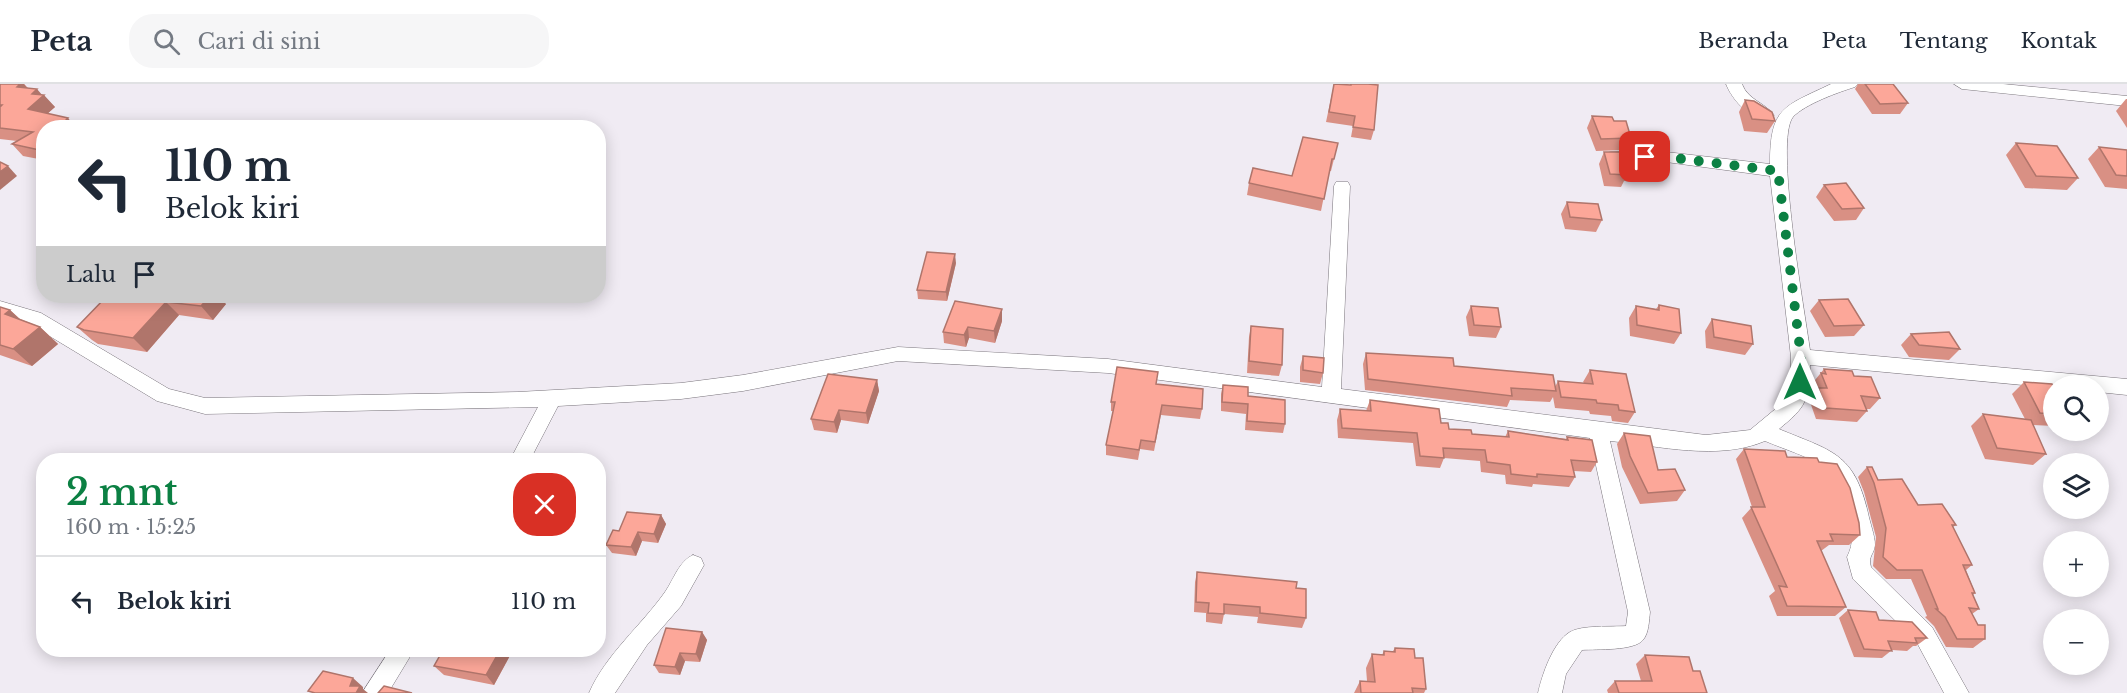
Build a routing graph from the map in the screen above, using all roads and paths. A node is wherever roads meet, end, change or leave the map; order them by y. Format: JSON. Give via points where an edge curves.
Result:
{"nodes":[{"id":1,"x":1734,"y":84,"type":"edge"},
{"id":2,"x":1850,"y":84,"type":"edge"},
{"id":3,"x":1962,"y":84,"type":"edge"},
{"id":4,"x":2035,"y":89,"type":"edge"},
{"id":5,"x":2127,"y":100,"type":"edge"},
{"id":6,"x":1781,"y":125,"type":"junction"},
{"id":7,"x":1603,"y":157,"type":"edge"},
{"id":8,"x":1778,"y":171,"type":"junction"},
{"id":9,"x":1342,"y":186,"type":"dead end"},
{"id":10,"x":0,"y":308,"type":"edge"},
{"id":11,"x":1801,"y":357,"type":"junction"},
{"id":12,"x":2127,"y":387,"type":"edge"},
{"id":13,"x":1331,"y":396,"type":"junction"},
{"id":14,"x":552,"y":399,"type":"junction"},
{"id":15,"x":1598,"y":431,"type":"junction"},
{"id":16,"x":1764,"y":432,"type":"junction"},
{"id":17,"x":524,"y":453,"type":"edge"},
{"id":18,"x":693,"y":565,"type":"dead end"},
{"id":19,"x":398,"y":657,"type":"edge"},
{"id":20,"x":374,"y":693,"type":"edge"},
{"id":21,"x":602,"y":693,"type":"edge"},
{"id":22,"x":1550,"y":693,"type":"edge"},
{"id":23,"x":1958,"y":693,"type":"edge"}],
"edges":[{"from":1,"to":6,"type":"street","via":[[1748,105]]},
{"from":2,"to":6,"type":"street","via":[[1797,107]]},
{"from":3,"to":4,"type":"street"},
{"from":4,"to":5,"type":"street"},
{"from":6,"to":8,"type":"street"},
{"from":7,"to":8,"type":"street","via":[[1666,157]]},
{"from":8,"to":11,"type":"street"},
{"from":9,"to":13,"type":"street"},
{"from":10,"to":14,"type":"street","via":[[34,318],[164,396],[205,406]]},
{"from":11,"to":12,"type":"street"},
{"from":11,"to":16,"type":"street","via":[[1794,405]]},
{"from":13,"to":14,"type":"street","via":[[1108,366],[898,354],[743,383]]},
{"from":13,"to":15,"type":"street"},
{"from":14,"to":17,"type":"street"},
{"from":15,"to":16,"type":"street","via":[[1706,443],[1742,441]]},
{"from":15,"to":22,"type":"street","via":[[1639,623],[1630,636],[1576,640],[1555,670]]},
{"from":16,"to":23,"type":"street","via":[[1838,464],[1848,481],[1864,546],[1858,557],[1861,572],[1924,634]]},
{"from":18,"to":21,"type":"street","via":[[673,599],[639,638]]},
{"from":19,"to":20,"type":"street"}]}
